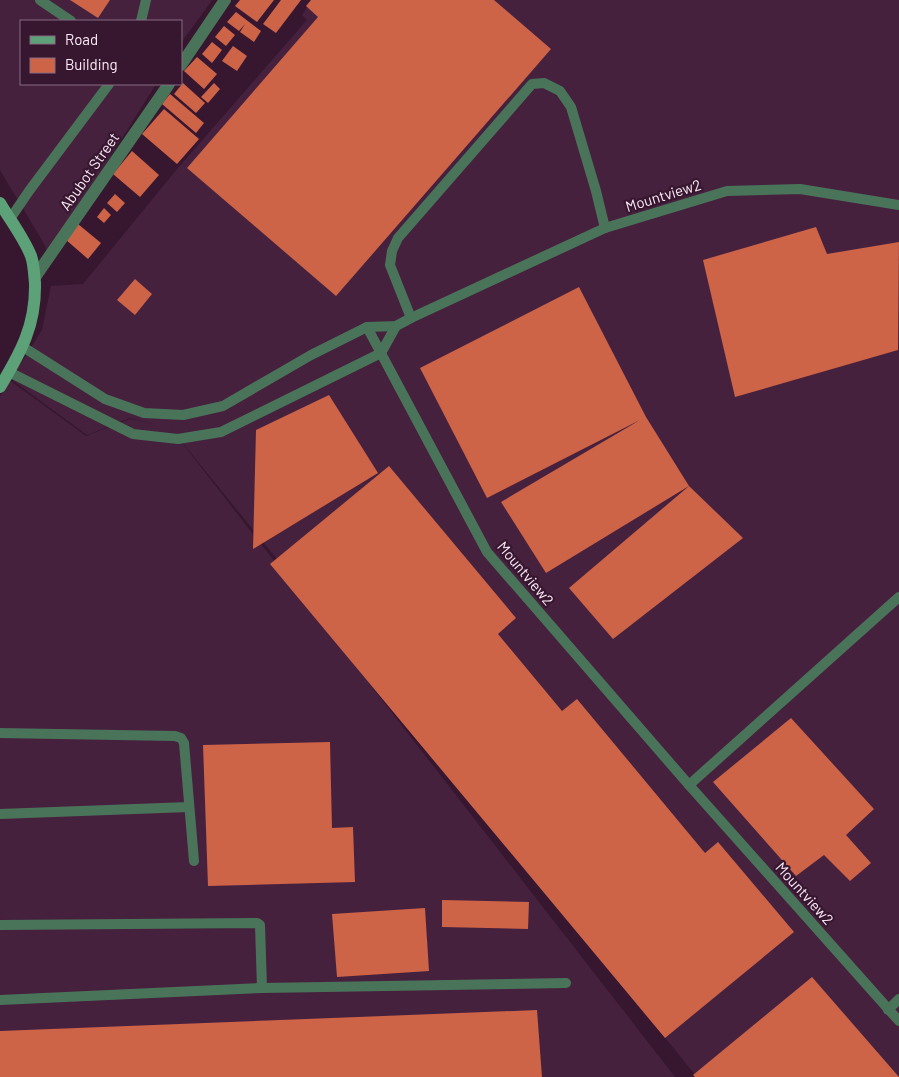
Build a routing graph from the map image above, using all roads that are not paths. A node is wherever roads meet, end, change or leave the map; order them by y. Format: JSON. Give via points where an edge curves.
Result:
{"nodes":[{"id":1,"x":40,"y":0,"type":"edge"},
{"id":2,"x":146,"y":0,"type":"edge"},
{"id":3,"x":226,"y":0,"type":"edge"},
{"id":4,"x":70,"y":20,"type":"edge"},
{"id":5,"x":141,"y":20,"type":"edge"},
{"id":6,"x":182,"y":64,"type":"edge"},
{"id":7,"x":108,"y":85,"type":"edge"},
{"id":8,"x":168,"y":85,"type":"edge"},
{"id":9,"x":0,"y":203,"type":"edge"},
{"id":10,"x":899,"y":206,"type":"edge"},
{"id":11,"x":10,"y":219,"type":"junction"},
{"id":12,"x":605,"y":228,"type":"junction"},
{"id":13,"x":34,"y":277,"type":"junction"},
{"id":14,"x":411,"y":318,"type":"junction"},
{"id":15,"x":396,"y":326,"type":"junction"},
{"id":16,"x":367,"y":327,"type":"junction"},
{"id":17,"x":23,"y":347,"type":"junction"},
{"id":18,"x":381,"y":353,"type":"junction"},
{"id":19,"x":9,"y":372,"type":"junction"},
{"id":20,"x":0,"y":387,"type":"edge"},
{"id":21,"x":899,"y":597,"type":"edge"},
{"id":22,"x":0,"y":733,"type":"edge"},
{"id":23,"x":689,"y":785,"type":"junction"},
{"id":24,"x":190,"y":807,"type":"junction"},
{"id":25,"x":0,"y":814,"type":"edge"},
{"id":26,"x":194,"y":861,"type":"dead end"},
{"id":27,"x":0,"y":925,"type":"edge"},
{"id":28,"x":566,"y":983,"type":"dead end"},
{"id":29,"x":262,"y":988,"type":"junction"},
{"id":30,"x":0,"y":1000,"type":"edge"},
{"id":31,"x":899,"y":1000,"type":"edge"},
{"id":32,"x":888,"y":1010,"type":"junction"},
{"id":33,"x":899,"y":1021,"type":"edge"}],
"edges":[{"from":1,"to":4,"type":"lane"},
{"from":2,"to":5,"type":"lane"},
{"from":3,"to":6,"type":"street"},
{"from":7,"to":11,"type":"lane"},
{"from":8,"to":13,"type":"street","name":"Abubot Street"},
{"from":9,"to":11,"type":"main road"},
{"from":10,"to":12,"type":"lane","name":"Mountview2","via":[[800,189],[727,191]]},
{"from":11,"to":13,"type":"main road","via":[[31,257]]},
{"from":12,"to":14,"type":"lane","name":"Mountview2"},
{"from":12,"to":14,"type":"lane","via":[[571,107],[560,91],[544,83],[532,84],[398,238],[390,265]]},
{"from":13,"to":17,"type":"main road","via":[[35,303]]},
{"from":14,"to":15,"type":"lane","name":"Mountview2"},
{"from":15,"to":16,"type":"lane"},
{"from":15,"to":18,"type":"lane"},
{"from":16,"to":17,"type":"lane","via":[[223,406],[183,415],[144,413],[105,399]]},
{"from":16,"to":18,"type":"lane","name":"Mountview2"},
{"from":17,"to":19,"type":"main road"},
{"from":18,"to":19,"type":"lane","via":[[221,432],[178,439],[133,434]]},
{"from":18,"to":23,"type":"lane","name":"Mountview2","via":[[487,552]]},
{"from":19,"to":20,"type":"main road"},
{"from":21,"to":23,"type":"lane"},
{"from":22,"to":24,"type":"lane","via":[[176,736],[184,743]]},
{"from":23,"to":32,"type":"lane","name":"Mountview2"},
{"from":24,"to":25,"type":"lane"},
{"from":24,"to":26,"type":"lane"},
{"from":27,"to":29,"type":"lane","via":[[259,923]]},
{"from":28,"to":29,"type":"lane"},
{"from":29,"to":30,"type":"lane"},
{"from":31,"to":32,"type":"lane"},
{"from":32,"to":33,"type":"lane","name":"Mountview2"}]}
